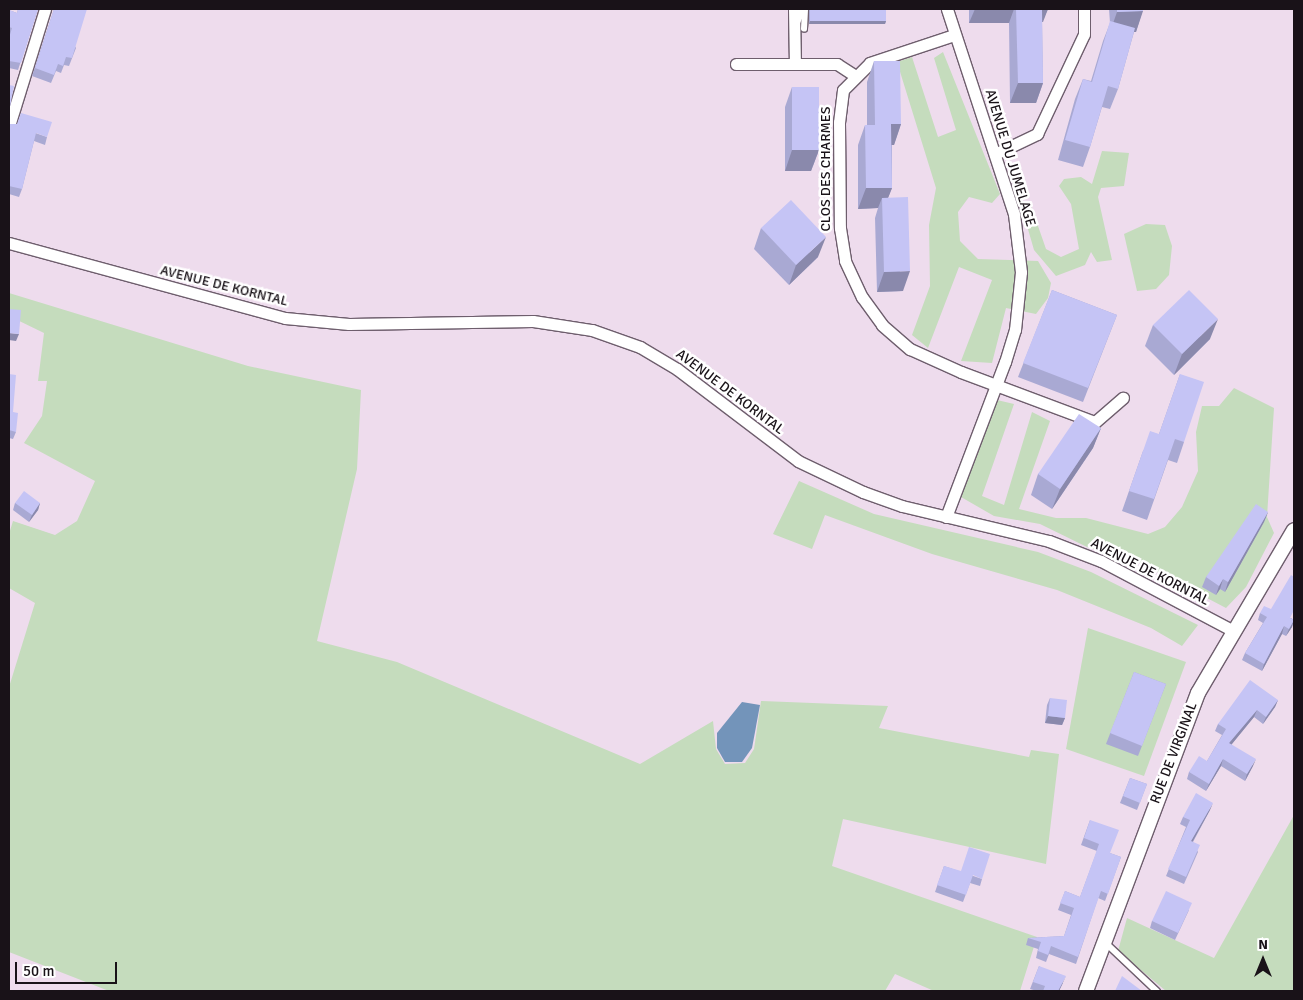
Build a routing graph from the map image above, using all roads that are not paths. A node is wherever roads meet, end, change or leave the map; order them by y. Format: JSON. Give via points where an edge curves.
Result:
{"nodes":[{"id":1,"x":45,"y":9,"type":"edge"},
{"id":2,"x":794,"y":9,"type":"edge"},
{"id":3,"x":804,"y":9,"type":"edge"},
{"id":4,"x":947,"y":9,"type":"edge"},
{"id":5,"x":1084,"y":9,"type":"edge"},
{"id":6,"x":799,"y":29,"type":"junction"},
{"id":7,"x":954,"y":36,"type":"junction"},
{"id":8,"x":736,"y":64,"type":"dead end"},
{"id":9,"x":795,"y":64,"type":"junction"},
{"id":10,"x":854,"y":75,"type":"junction"},
{"id":11,"x":9,"y":126,"type":"edge"},
{"id":12,"x":995,"y":154,"type":"junction"},
{"id":13,"x":9,"y":243,"type":"edge"},
{"id":14,"x":997,"y":385,"type":"junction"},
{"id":15,"x":1123,"y":398,"type":"dead end"},
{"id":16,"x":946,"y":518,"type":"junction"},
{"id":17,"x":1294,"y":530,"type":"edge"},
{"id":18,"x":1232,"y":630,"type":"junction"},
{"id":19,"x":1106,"y":943,"type":"junction"},
{"id":20,"x":1086,"y":991,"type":"edge"},
{"id":21,"x":1157,"y":991,"type":"edge"}],
"edges":[{"from":1,"to":11,"type":"street"},
{"from":2,"to":6,"type":"street"},
{"from":3,"to":6,"type":"lane"},
{"from":3,"to":6,"type":"lane"},
{"from":4,"to":7,"type":"street","name":"AVENUE DU JUMELAGE"},
{"from":5,"to":12,"type":"street","via":[[1084,34],[1037,134]]},
{"from":6,"to":9,"type":"street"},
{"from":7,"to":10,"type":"street","via":[[870,63]]},
{"from":7,"to":12,"type":"street","name":"AVENUE DU JUMELAGE"},
{"from":8,"to":9,"type":"street"},
{"from":9,"to":10,"type":"street","via":[[837,64]]},
{"from":10,"to":14,"type":"street","name":"CLOS DES CHARMES","via":[[839,106],[840,228],[846,261],[862,297],[882,324],[910,349]]},
{"from":12,"to":14,"type":"street","name":"AVENUE DU JUMELAGE","via":[[1014,214],[1021,272],[1015,330]]},
{"from":13,"to":16,"type":"street","name":"AVENUE DE KORNTAL","via":[[286,318],[349,324],[561,323],[616,338],[677,369],[798,461],[863,492]]},
{"from":14,"to":15,"type":"street","name":"CLOS DES CHARMES","via":[[1095,422]]},
{"from":14,"to":16,"type":"street","name":"AVENUE DU JUMELAGE"},
{"from":16,"to":18,"type":"street","name":"AVENUE DE KORNTAL","via":[[1050,541],[1101,561]]},
{"from":17,"to":18,"type":"street","name":"RUE DE VIRGINAL"},
{"from":18,"to":19,"type":"street","name":"RUE DE VIRGINAL","via":[[1181,732]]},
{"from":19,"to":20,"type":"street","name":"RUE DE VIRGINAL"},
{"from":19,"to":21,"type":"lane"}]}
